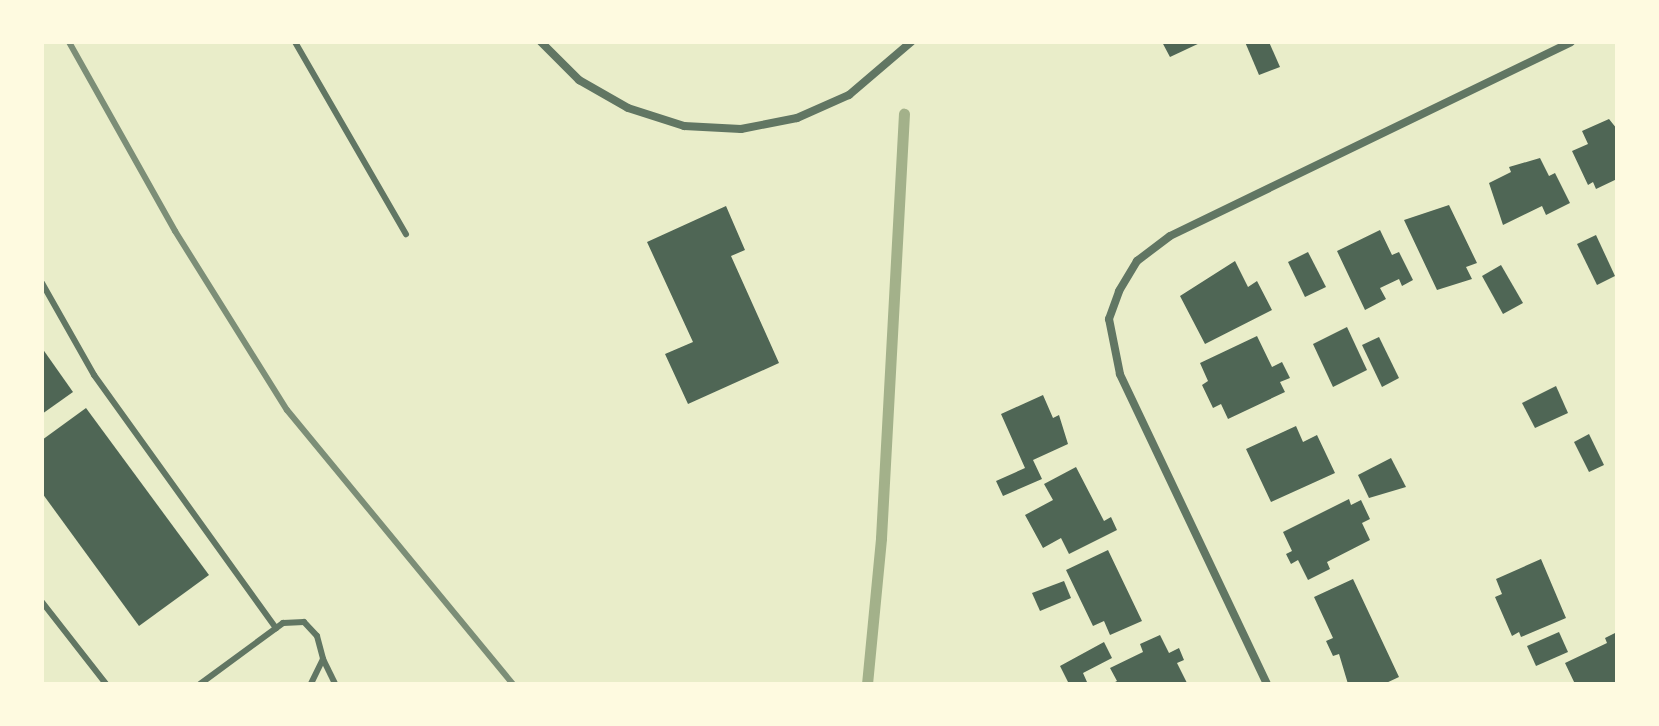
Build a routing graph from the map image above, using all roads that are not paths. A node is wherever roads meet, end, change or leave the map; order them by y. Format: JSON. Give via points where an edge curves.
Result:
{"nodes":[{"id":1,"x":295,"y":42,"type":"edge"},
{"id":2,"x":541,"y":42,"type":"edge"},
{"id":3,"x":911,"y":42,"type":"edge"},
{"id":4,"x":1571,"y":42,"type":"edge"},
{"id":5,"x":406,"y":234,"type":"dead end"},
{"id":6,"x":42,"y":283,"type":"edge"},
{"id":7,"x":42,"y":602,"type":"edge"},
{"id":8,"x":276,"y":628,"type":"junction"},
{"id":9,"x":323,"y":659,"type":"junction"},
{"id":10,"x":106,"y":684,"type":"edge"},
{"id":11,"x":200,"y":684,"type":"edge"},
{"id":12,"x":311,"y":684,"type":"edge"},
{"id":13,"x":335,"y":684,"type":"edge"},
{"id":14,"x":1267,"y":684,"type":"edge"}],
"edges":[{"from":1,"to":5,"type":"lane"},
{"from":2,"to":3,"type":"street","via":[[579,80],[628,108],[684,126],[741,129],[797,118],[849,95]]},
{"from":4,"to":14,"type":"street","via":[[1170,236],[1137,261],[1119,291],[1109,319],[1120,374]]},
{"from":6,"to":8,"type":"lane","via":[[94,375]]},
{"from":7,"to":10,"type":"lane"},
{"from":8,"to":9,"type":"lane","via":[[304,622],[317,636]]},
{"from":8,"to":11,"type":"lane"},
{"from":9,"to":12,"type":"lane"},
{"from":9,"to":13,"type":"lane"}]}
